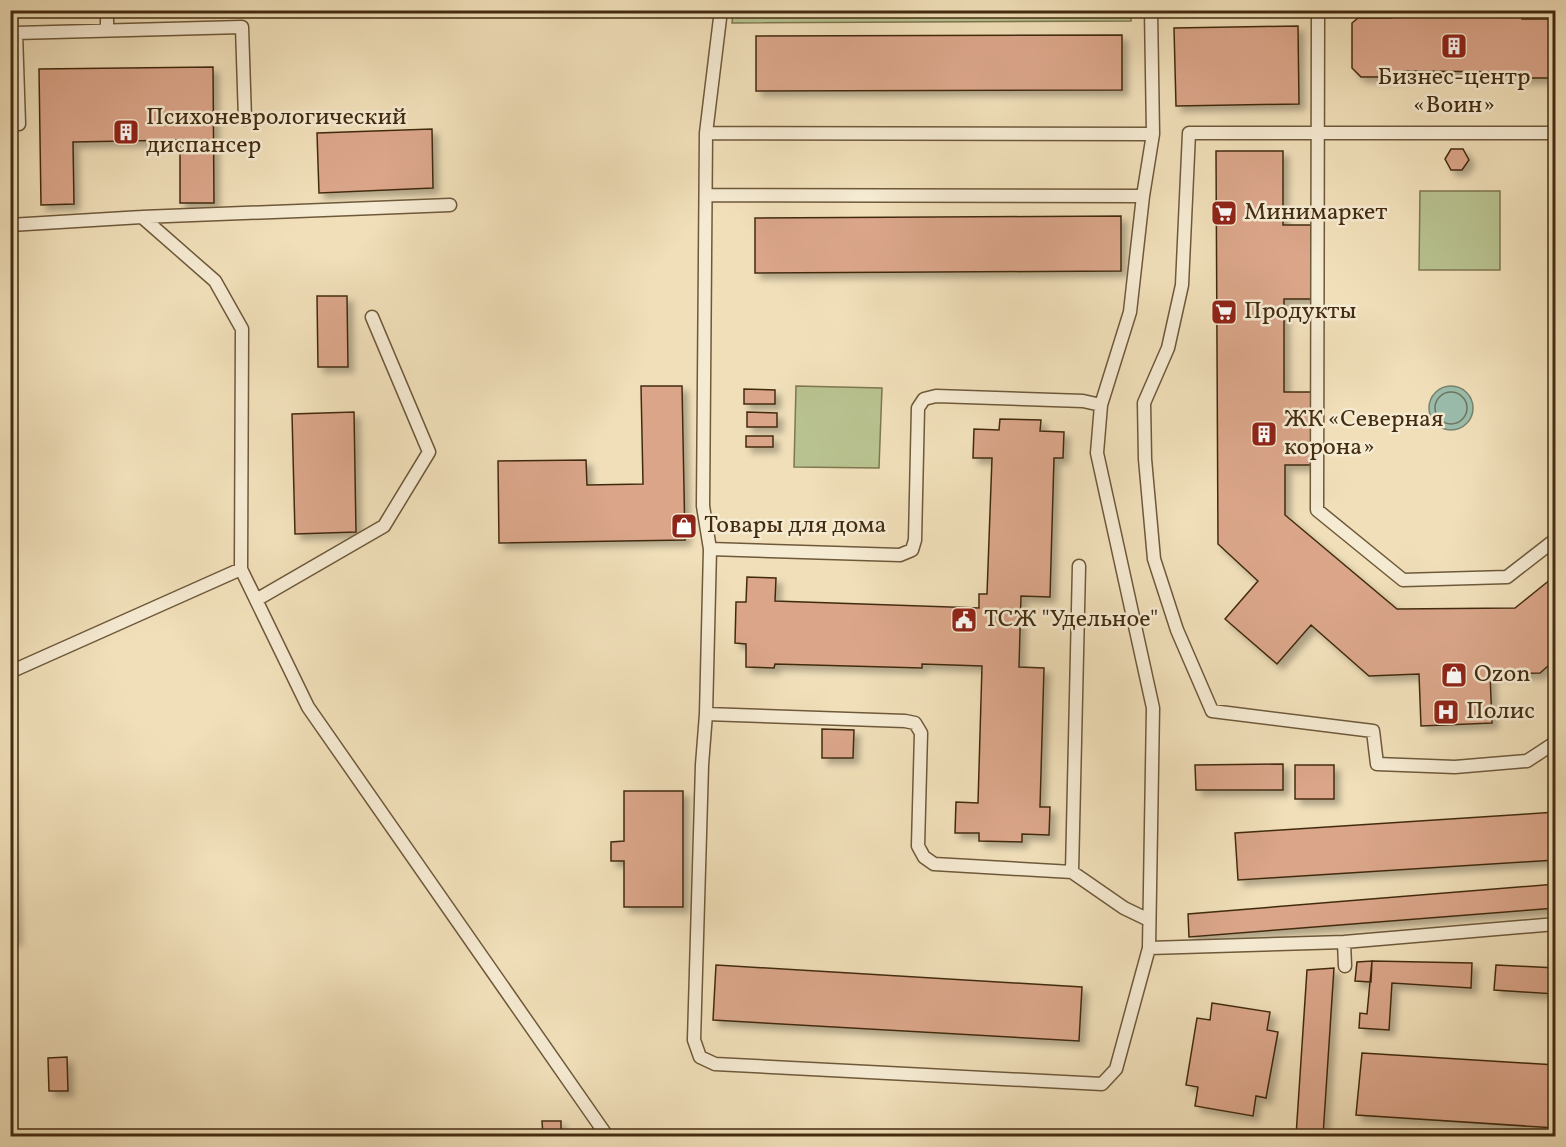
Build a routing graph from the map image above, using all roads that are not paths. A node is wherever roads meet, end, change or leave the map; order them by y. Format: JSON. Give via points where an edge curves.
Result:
{"nodes":[{"id":1,"x":107,"y":10,"type":"edge"},
{"id":2,"x":721,"y":10,"type":"edge"},
{"id":3,"x":1151,"y":10,"type":"edge"},
{"id":4,"x":1318,"y":10,"type":"edge"},
{"id":5,"x":107,"y":31,"type":"junction"},
{"id":6,"x":245,"y":119,"type":"dead end"},
{"id":7,"x":19,"y":124,"type":"dead end"},
{"id":8,"x":706,"y":133,"type":"junction"},
{"id":9,"x":1320,"y":133,"type":"junction"},
{"id":10,"x":1556,"y":133,"type":"edge"},
{"id":11,"x":1154,"y":134,"type":"junction"},
{"id":12,"x":707,"y":195,"type":"junction"},
{"id":13,"x":1143,"y":196,"type":"junction"},
{"id":14,"x":450,"y":205,"type":"dead end"},
{"id":15,"x":142,"y":217,"type":"junction"},
{"id":16,"x":10,"y":225,"type":"edge"},
{"id":17,"x":372,"y":317,"type":"dead end"},
{"id":18,"x":1101,"y":405,"type":"junction"},
{"id":19,"x":1556,"y":539,"type":"edge"},
{"id":20,"x":710,"y":549,"type":"junction"},
{"id":21,"x":1079,"y":566,"type":"dead end"},
{"id":22,"x":242,"y":569,"type":"junction"},
{"id":23,"x":256,"y":600,"type":"junction"},
{"id":24,"x":10,"y":672,"type":"edge"},
{"id":25,"x":706,"y":714,"type":"junction"},
{"id":26,"x":1556,"y":742,"type":"edge"},
{"id":27,"x":1072,"y":872,"type":"junction"},
{"id":28,"x":1149,"y":920,"type":"junction"},
{"id":29,"x":1556,"y":924,"type":"edge"},
{"id":30,"x":1344,"y":942,"type":"junction"},
{"id":31,"x":1149,"y":948,"type":"junction"},
{"id":32,"x":1345,"y":966,"type":"dead end"},
{"id":33,"x":596,"y":1120,"type":"junction"},
{"id":34,"x":594,"y":1137,"type":"edge"},
{"id":35,"x":607,"y":1137,"type":"edge"}],
"edges":[{"from":1,"to":5,"type":"lane"},
{"from":2,"to":8,"type":"lane"},
{"from":3,"to":11,"type":"lane"},
{"from":4,"to":9,"type":"lane"},
{"from":5,"to":6,"type":"lane","via":[[242,27]]},
{"from":5,"to":7,"type":"lane","via":[[16,33]]},
{"from":8,"to":11,"type":"lane"},
{"from":8,"to":12,"type":"lane"},
{"from":9,"to":10,"type":"lane"},
{"from":9,"to":19,"type":"lane","via":[[1316,150],[1317,510],[1403,580],[1507,577]]},
{"from":9,"to":26,"type":"lane","via":[[1189,133],[1182,285],[1168,348],[1144,404],[1144,459],[1154,559],[1177,630],[1212,711],[1373,731],[1377,764],[1455,766],[1527,761]]},
{"from":11,"to":13,"type":"lane"},
{"from":12,"to":13,"type":"lane"},
{"from":12,"to":20,"type":"lane","via":[[703,506]]},
{"from":13,"to":18,"type":"lane","via":[[1130,312]]},
{"from":14,"to":15,"type":"lane"},
{"from":15,"to":16,"type":"lane"},
{"from":15,"to":22,"type":"lane","via":[[214,281],[242,329]]},
{"from":17,"to":23,"type":"lane","via":[[429,452],[384,526]]},
{"from":18,"to":20,"type":"lane","via":[[1004,398],[924,399],[918,408],[915,540],[912,550],[900,555]]},
{"from":18,"to":28,"type":"lane","via":[[1097,453],[1153,708]]},
{"from":20,"to":25,"type":"lane"},
{"from":21,"to":27,"type":"lane"},
{"from":22,"to":23,"type":"lane"},
{"from":22,"to":24,"type":"lane"},
{"from":23,"to":33,"type":"lane","via":[[308,707]]},
{"from":25,"to":27,"type":"lane","via":[[915,723],[921,733],[918,846],[924,857],[934,864]]},
{"from":25,"to":31,"type":"lane","via":[[694,1040],[700,1057],[716,1064],[1102,1084],[1116,1069]]},
{"from":27,"to":28,"type":"lane","via":[[1124,908]]},
{"from":28,"to":31,"type":"lane"},
{"from":29,"to":30,"type":"lane"},
{"from":30,"to":31,"type":"lane"},
{"from":30,"to":32,"type":"lane"},
{"from":33,"to":34,"type":"lane"},
{"from":33,"to":35,"type":"lane"}]}
